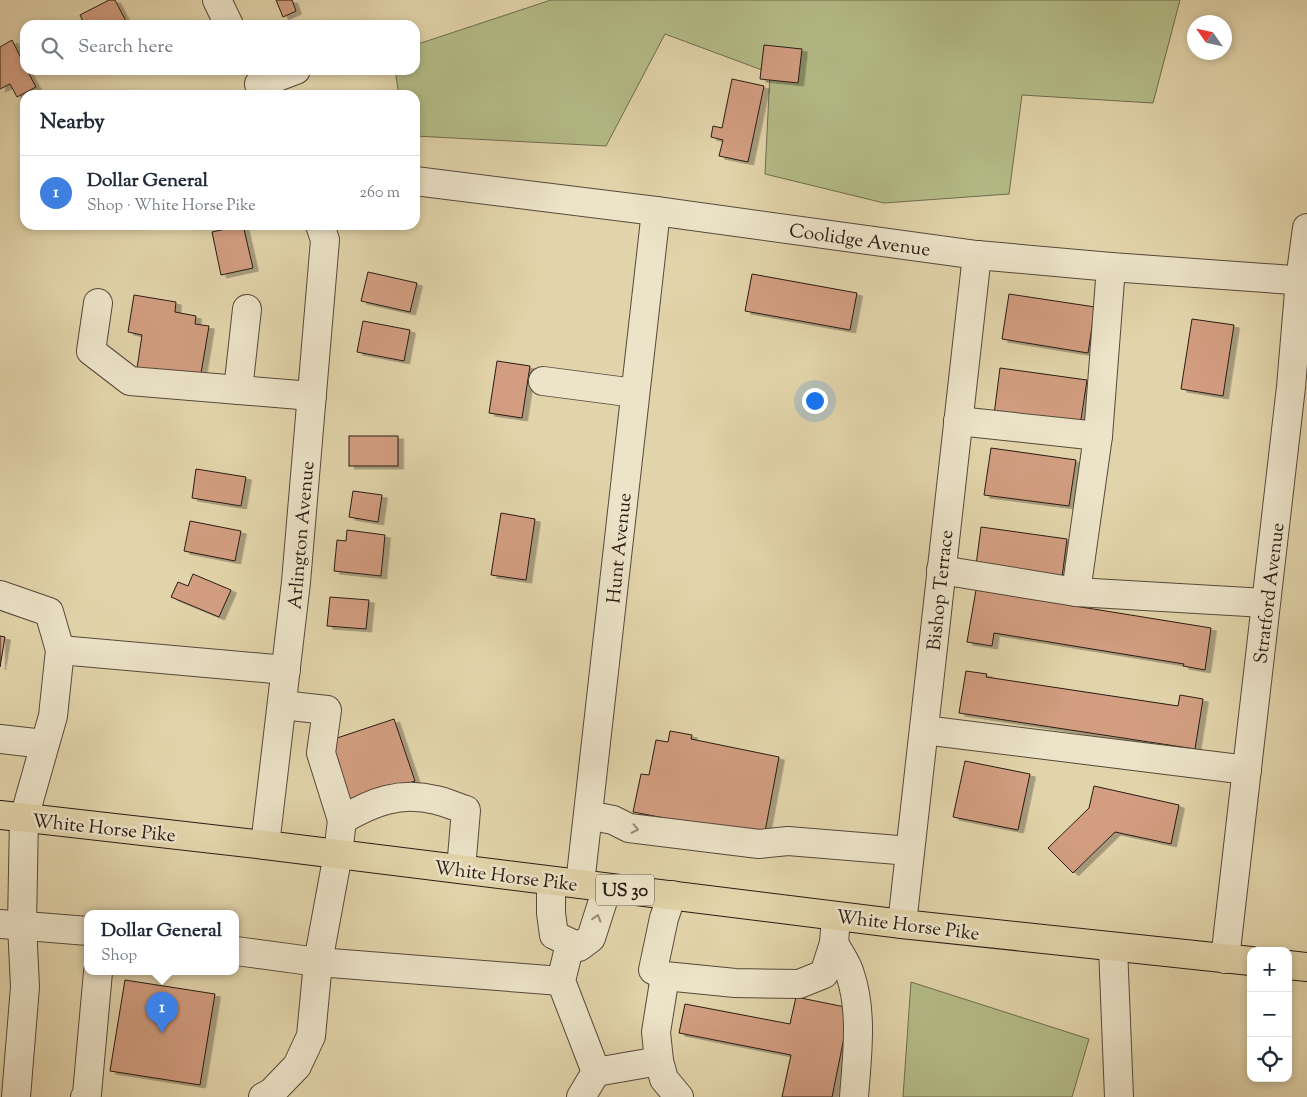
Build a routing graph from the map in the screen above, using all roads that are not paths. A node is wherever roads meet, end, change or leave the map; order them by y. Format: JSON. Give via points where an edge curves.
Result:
{"nodes":[{"id":1,"x":217,"y":0,"type":"edge"},
{"id":2,"x":227,"y":20,"type":"edge"},
{"id":3,"x":282,"y":75,"type":"edge"},
{"id":4,"x":259,"y":83,"type":"edge"},
{"id":5,"x":420,"y":182,"type":"edge"},
{"id":6,"x":656,"y":211,"type":"junction"},
{"id":7,"x":1307,"y":228,"type":"edge"},
{"id":8,"x":322,"y":230,"type":"edge"},
{"id":9,"x":977,"y":255,"type":"junction"},
{"id":10,"x":1110,"y":266,"type":"junction"},
{"id":11,"x":1304,"y":280,"type":"edge"},
{"id":12,"x":98,"y":303,"type":"dead end"},
{"id":13,"x":247,"y":309,"type":"dead end"},
{"id":14,"x":543,"y":381,"type":"dead end"},
{"id":15,"x":238,"y":390,"type":"junction"},
{"id":16,"x":635,"y":393,"type":"junction"},
{"id":17,"x":312,"y":396,"type":"junction"},
{"id":18,"x":958,"y":421,"type":"junction"},
{"id":19,"x":1098,"y":436,"type":"junction"},
{"id":20,"x":941,"y":570,"type":"junction"},
{"id":21,"x":1076,"y":592,"type":"junction"},
{"id":22,"x":0,"y":595,"type":"edge"},
{"id":23,"x":1265,"y":603,"type":"junction"},
{"id":24,"x":60,"y":650,"type":"junction"},
{"id":25,"x":286,"y":670,"type":"junction"},
{"id":26,"x":282,"y":704,"type":"junction"},
{"id":27,"x":924,"y":730,"type":"junction"},
{"id":28,"x":0,"y":739,"type":"edge"},
{"id":29,"x":44,"y":744,"type":"junction"},
{"id":30,"x":1247,"y":770,"type":"junction"},
{"id":31,"x":588,"y":815,"type":"junction"},
{"id":32,"x":12,"y":816,"type":"edge"},
{"id":33,"x":342,"y":820,"type":"junction"},
{"id":34,"x":265,"y":845,"type":"junction"},
{"id":35,"x":910,"y":852,"type":"junction"},
{"id":36,"x":338,"y":854,"type":"junction"},
{"id":37,"x":461,"y":869,"type":"junction"},
{"id":38,"x":551,"y":880,"type":"junction"},
{"id":39,"x":594,"y":886,"type":"junction"},
{"id":40,"x":672,"y":896,"type":"junction"},
{"id":41,"x":836,"y":916,"type":"junction"},
{"id":42,"x":11,"y":924,"type":"edge"},
{"id":43,"x":902,"y":924,"type":"junction"},
{"id":44,"x":84,"y":932,"type":"edge"},
{"id":45,"x":570,"y":944,"type":"junction"},
{"id":46,"x":834,"y":944,"type":"junction"},
{"id":47,"x":1113,"y":947,"type":"junction"},
{"id":48,"x":239,"y":951,"type":"edge"},
{"id":49,"x":1238,"y":960,"type":"edge"},
{"id":50,"x":318,"y":962,"type":"junction"},
{"id":51,"x":1292,"y":966,"type":"edge"},
{"id":52,"x":1307,"y":968,"type":"edge"},
{"id":53,"x":98,"y":975,"type":"edge"},
{"id":54,"x":665,"y":976,"type":"junction"},
{"id":55,"x":561,"y":981,"type":"junction"},
{"id":56,"x":659,"y":1061,"type":"junction"},
{"id":57,"x":596,"y":1072,"type":"junction"},
{"id":58,"x":677,"y":1096,"type":"edge"},
{"id":59,"x":16,"y":1097,"type":"edge"},
{"id":60,"x":85,"y":1097,"type":"edge"},
{"id":61,"x":263,"y":1097,"type":"edge"},
{"id":62,"x":581,"y":1097,"type":"edge"},
{"id":63,"x":854,"y":1097,"type":"edge"},
{"id":64,"x":1119,"y":1097,"type":"edge"}],
"edges":[{"from":1,"to":2,"type":"street"},
{"from":3,"to":4,"type":"street"},
{"from":5,"to":6,"type":"street","name":"Coolidge Avenue"},
{"from":6,"to":9,"type":"street","name":"Coolidge Avenue"},
{"from":6,"to":16,"type":"street","name":"Hunt Avenue"},
{"from":7,"to":11,"type":"street","name":"Stratford Avenue"},
{"from":8,"to":17,"type":"street","name":"Arlington Avenue","via":[[325,240]]},
{"from":9,"to":10,"type":"street","name":"Coolidge Avenue"},
{"from":9,"to":18,"type":"street","name":"Bishop Terrace"},
{"from":10,"to":11,"type":"street","name":"Coolidge Avenue"},
{"from":10,"to":19,"type":"street"},
{"from":11,"to":23,"type":"street","name":"Stratford Avenue"},
{"from":12,"to":15,"type":"street","via":[[91,351],[130,380]]},
{"from":13,"to":15,"type":"street"},
{"from":14,"to":16,"type":"street"},
{"from":15,"to":17,"type":"street"},
{"from":16,"to":31,"type":"street","name":"Hunt Avenue"},
{"from":17,"to":25,"type":"street","name":"Arlington Avenue"},
{"from":18,"to":19,"type":"street"},
{"from":18,"to":20,"type":"street","name":"Bishop Terrace"},
{"from":19,"to":21,"type":"street"},
{"from":20,"to":21,"type":"street"},
{"from":20,"to":27,"type":"street","name":"Bishop Terrace"},
{"from":21,"to":23,"type":"street"},
{"from":22,"to":24,"type":"street","via":[[49,612]]},
{"from":23,"to":30,"type":"street","name":"Stratford Avenue"},
{"from":24,"to":25,"type":"street"},
{"from":24,"to":29,"type":"street","via":[[53,716]]},
{"from":25,"to":26,"type":"street","name":"Arlington Avenue"},
{"from":26,"to":33,"type":"street","via":[[327,710],[321,753]]},
{"from":26,"to":34,"type":"street","name":"Arlington Avenue"},
{"from":27,"to":30,"type":"street"},
{"from":27,"to":35,"type":"street","name":"Bishop Terrace"},
{"from":28,"to":29,"type":"street"},
{"from":29,"to":32,"type":"street"},
{"from":30,"to":49,"type":"street","name":"Stratford Avenue"},
{"from":31,"to":35,"type":"street","one_way":true,"via":[[613,820],[629,828],[759,844],[788,841]]},
{"from":31,"to":39,"type":"street","name":"Hunt Avenue"},
{"from":32,"to":34,"type":"highway","name":"White Horse Pike","number":"US 30"},
{"from":32,"to":42,"type":"street"},
{"from":33,"to":36,"type":"street"},
{"from":33,"to":37,"type":"street","via":[[365,806],[397,796],[435,799],[466,810]]},
{"from":34,"to":36,"type":"highway","name":"White Horse Pike","number":"US 30"},
{"from":35,"to":43,"type":"street","name":"Bishop Terrace"},
{"from":36,"to":37,"type":"highway","name":"White Horse Pike","number":"US 30"},
{"from":36,"to":50,"type":"street"},
{"from":37,"to":38,"type":"highway","name":"White Horse Pike","number":"US 30"},
{"from":38,"to":39,"type":"highway","name":"White Horse Pike","number":"US 30"},
{"from":38,"to":45,"type":"street","via":[[554,936]]},
{"from":39,"to":40,"type":"highway","name":"White Horse Pike","number":"US 30"},
{"from":45,"to":39,"type":"street","name":"Hunt Avenue","one_way":true,"via":[[579,947],[591,938]]},
{"from":40,"to":41,"type":"highway","name":"White Horse Pike","number":"US 30"},
{"from":40,"to":54,"type":"street","via":[[653,970]]},
{"from":41,"to":43,"type":"highway","name":"White Horse Pike","number":"US 30"},
{"from":41,"to":46,"type":"street"},
{"from":42,"to":44,"type":"street"},
{"from":42,"to":59,"type":"street","via":[[25,987]]},
{"from":43,"to":47,"type":"highway","name":"White Horse Pike","number":"US 30"},
{"from":45,"to":55,"type":"street"},
{"from":46,"to":54,"type":"street","via":[[824,974],[799,984],[735,983]]},
{"from":46,"to":63,"type":"street","via":[[850,972],[858,1018]]},
{"from":47,"to":49,"type":"highway","name":"White Horse Pike","number":"US 30"},
{"from":47,"to":64,"type":"street"},
{"from":48,"to":50,"type":"street"},
{"from":50,"to":55,"type":"street"},
{"from":50,"to":61,"type":"street","via":[[311,1036],[297,1066]]},
{"from":51,"to":52,"type":"highway"},
{"from":53,"to":60,"type":"street"},
{"from":54,"to":56,"type":"street","via":[[656,1032]]},
{"from":55,"to":57,"type":"street"},
{"from":56,"to":57,"type":"street"},
{"from":56,"to":58,"type":"street","via":[[664,1079]]},
{"from":57,"to":62,"type":"street"}]}
